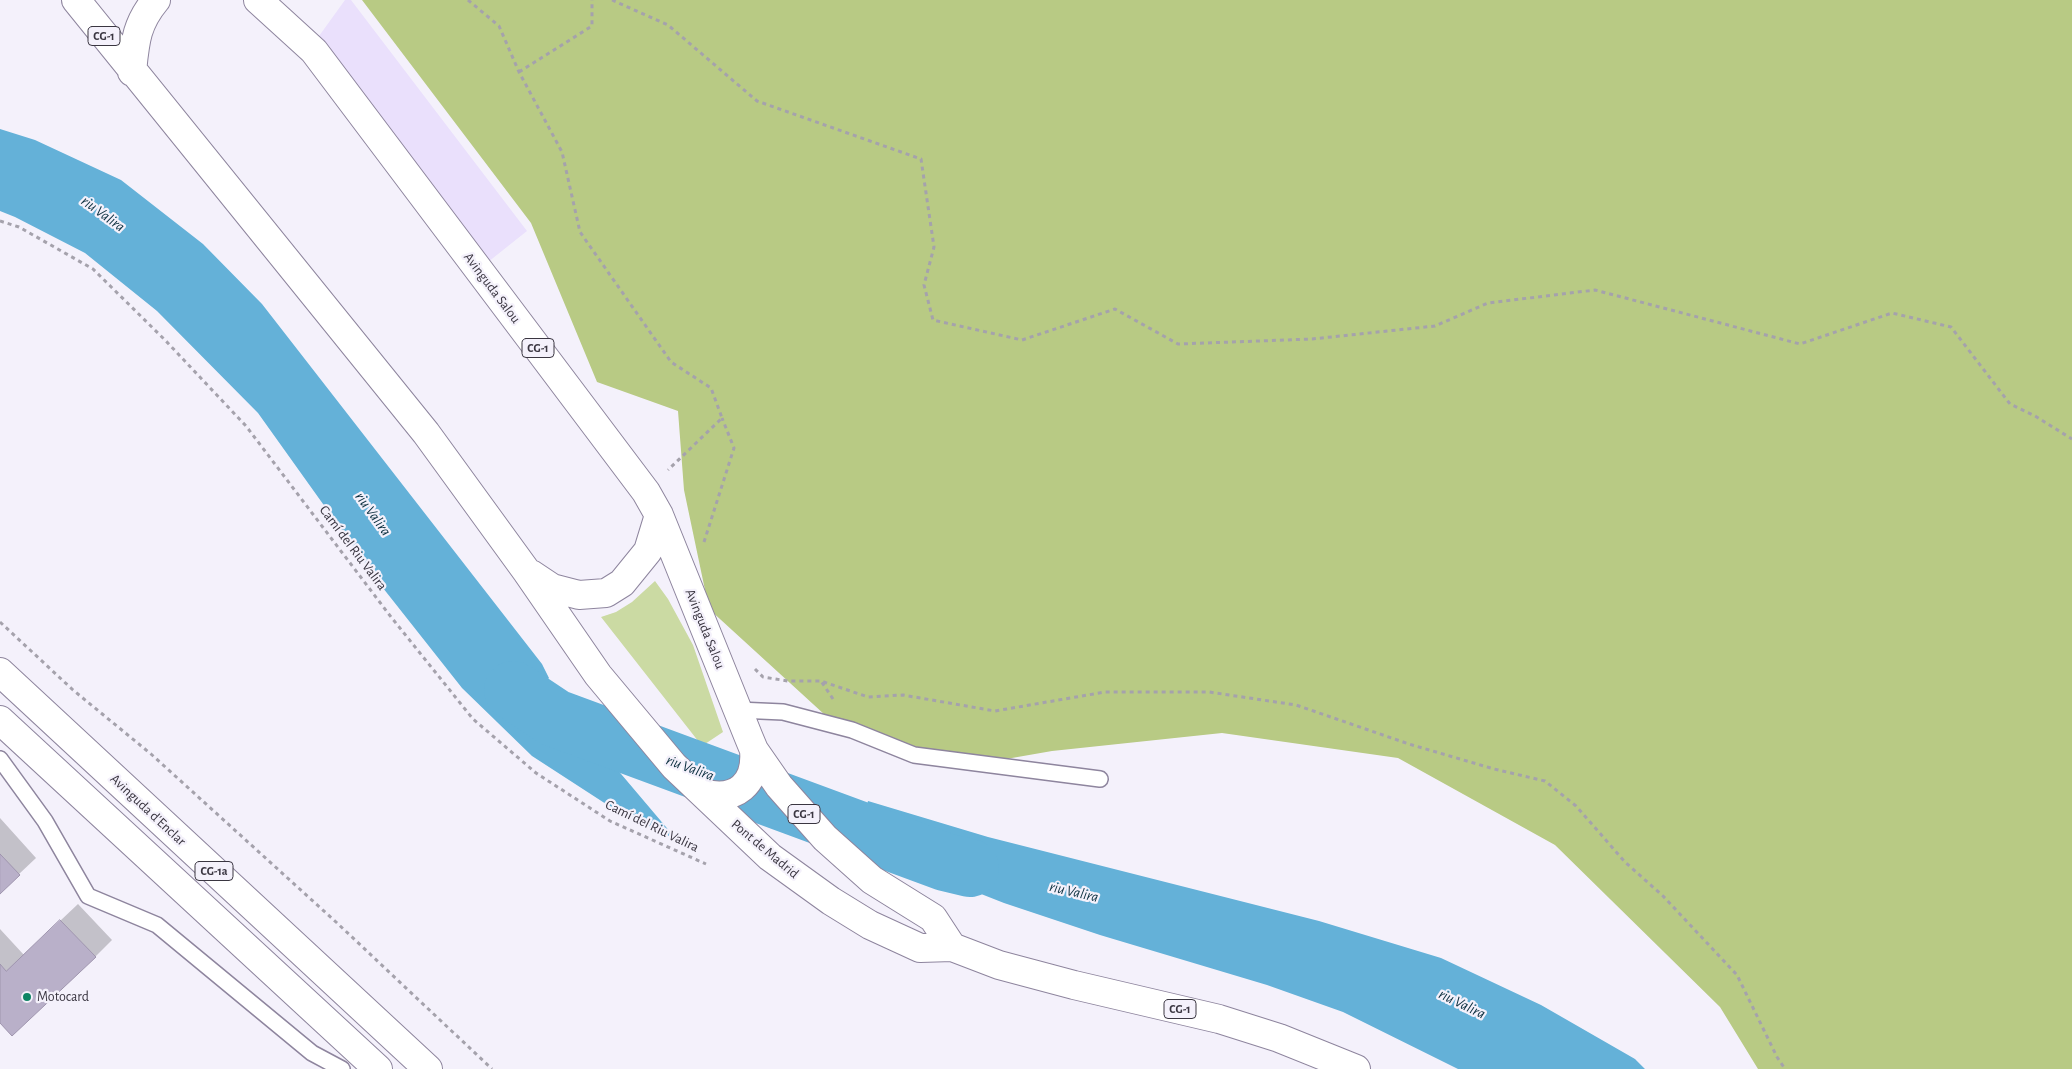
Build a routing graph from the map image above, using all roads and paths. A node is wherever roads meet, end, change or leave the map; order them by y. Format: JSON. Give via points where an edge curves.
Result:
{"nodes":[{"id":1,"x":76,"y":0,"type":"edge"},
{"id":2,"x":156,"y":0,"type":"edge"},
{"id":3,"x":258,"y":0,"type":"edge"},
{"id":4,"x":468,"y":0,"type":"edge"},
{"id":5,"x":592,"y":0,"type":"edge"},
{"id":6,"x":612,"y":0,"type":"edge"},
{"id":7,"x":132,"y":72,"type":"junction"},
{"id":8,"x":519,"y":72,"type":"junction"},
{"id":9,"x":0,"y":221,"type":"edge"},
{"id":10,"x":722,"y":418,"type":"junction"},
{"id":11,"x":2072,"y":439,"type":"edge"},
{"id":12,"x":653,"y":503,"type":"junction"},
{"id":13,"x":702,"y":548,"type":"dead end"},
{"id":14,"x":527,"y":572,"type":"junction"},
{"id":15,"x":0,"y":622,"type":"edge"},
{"id":16,"x":752,"y":665,"type":"dead end"},
{"id":17,"x":0,"y":672,"type":"edge"},
{"id":18,"x":821,"y":681,"type":"junction"},
{"id":19,"x":738,"y":710,"type":"junction"},
{"id":20,"x":0,"y":720,"type":"edge"},
{"id":21,"x":852,"y":730,"type":"junction"},
{"id":22,"x":752,"y":744,"type":"junction"},
{"id":23,"x":0,"y":759,"type":"edge"},
{"id":24,"x":1100,"y":778,"type":"dead end"},
{"id":25,"x":703,"y":793,"type":"junction"},
{"id":26,"x":706,"y":864,"type":"dead end"},
{"id":27,"x":952,"y":947,"type":"junction"},
{"id":28,"x":374,"y":1068,"type":"edge"},
{"id":29,"x":342,"y":1069,"type":"edge"},
{"id":30,"x":428,"y":1069,"type":"edge"},
{"id":31,"x":492,"y":1069,"type":"edge"},
{"id":32,"x":1356,"y":1069,"type":"edge"},
{"id":33,"x":1785,"y":1069,"type":"edge"}],
"edges":[{"from":1,"to":7,"type":"main road","number":"CG-1"},
{"from":2,"to":7,"type":"main road","number":"CG-1","via":[[136,36]]},
{"from":3,"to":12,"type":"main road","name":"Avinguda Salou","number":"CG-1","via":[[314,51]]},
{"from":4,"to":8,"type":"path","via":[[499,26]]},
{"from":5,"to":8,"type":"path","via":[[592,26]]},
{"from":6,"to":11,"type":"path","via":[[668,25],[757,101],[920,159],[934,247],[924,285],[933,320],[1022,340],[1115,309],[1178,344],[1312,339],[1435,326],[1488,303],[1595,290],[1800,344],[1892,313],[1951,326],[2010,404]]},
{"from":7,"to":14,"type":"main road","number":"CG-1","via":[[426,433]]},
{"from":8,"to":10,"type":"path","via":[[562,152],[580,232],[671,362],[711,388]]},
{"from":9,"to":26,"type":"path","name":"Camí del Riu Valira","via":[[19,227],[93,269],[165,340],[246,426],[473,719],[536,773],[610,821]]},
{"from":10,"to":12,"type":"path"},
{"from":10,"to":13,"type":"path","via":[[734,448]]},
{"from":12,"to":14,"type":"main road","via":[[648,551],[622,583],[606,593],[579,595],[552,588]]},
{"from":12,"to":19,"type":"main road","name":"Avinguda Salou","number":"CG-1"},
{"from":14,"to":25,"type":"main road","name":"Pont de Madrid","number":"CG-1","via":[[598,675],[674,766]]},
{"from":15,"to":31,"type":"path","via":[[336,922]]},
{"from":16,"to":18,"type":"path","via":[[763,677]]},
{"from":17,"to":30,"type":"main road","name":"Avinguda d'Enclar","number":"CG-1a"},
{"from":18,"to":21,"type":"path"},
{"from":18,"to":33,"type":"path","via":[[868,697],[902,695],[995,711],[1105,692],[1209,692],[1296,705],[1408,744],[1545,781],[1576,806],[1625,862],[1663,896],[1737,974]]},
{"from":19,"to":21,"type":"lane","via":[[783,712]]},
{"from":19,"to":22,"type":"main road","name":"Avinguda Salou","number":"CG-1"},
{"from":20,"to":28,"type":"main road","number":"CG-1a"},
{"from":21,"to":24,"type":"lane","via":[[914,756]]},
{"from":22,"to":25,"type":"main road","number":"CG-1","via":[[755,764],[751,777],[742,788],[730,795],[716,797]]},
{"from":22,"to":27,"type":"main road","number":"CG-1","via":[[779,786],[825,838],[872,880],[933,918]]},
{"from":23,"to":29,"type":"lane","via":[[45,821],[88,896],[158,925],[312,1053]]},
{"from":25,"to":27,"type":"main road","name":"Pont de Madrid","number":"CG-1","via":[[770,857],[831,901],[870,925],[920,948]]},
{"from":27,"to":32,"type":"main road","number":"CG-1","via":[[999,965],[1218,1019],[1279,1038]]}]}
